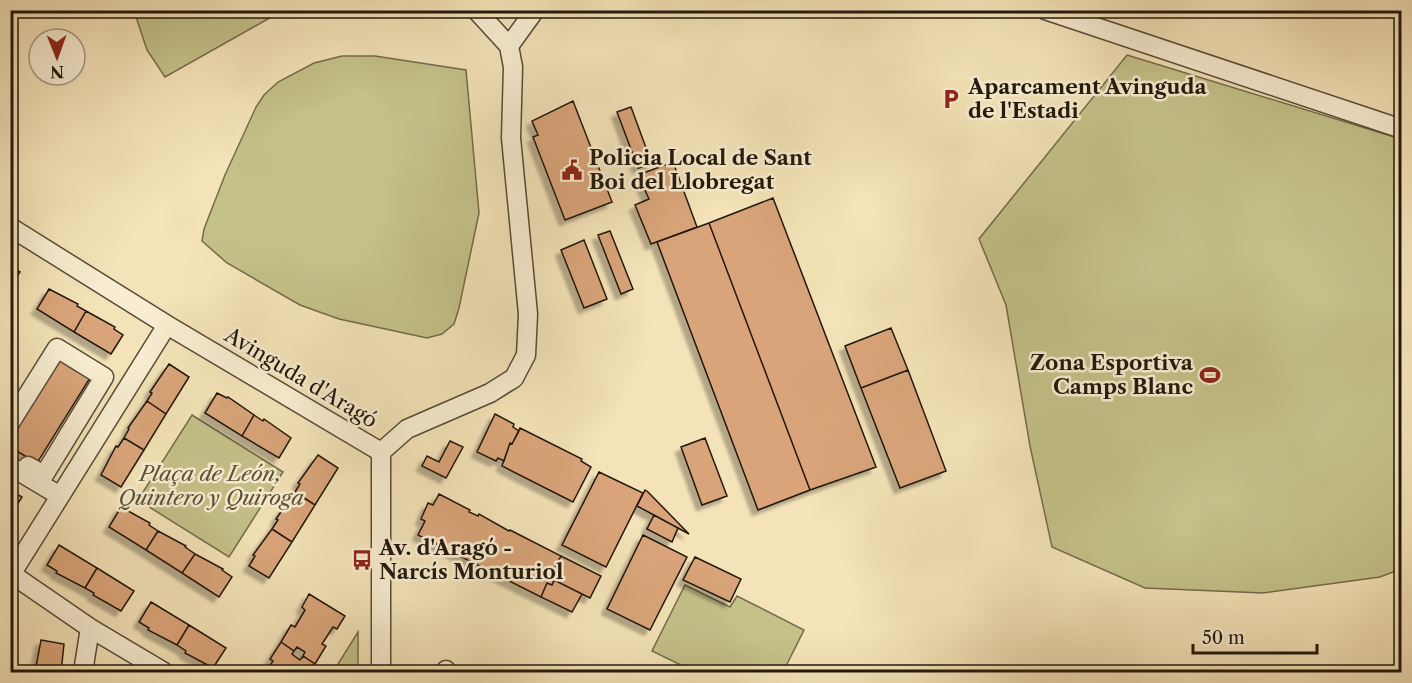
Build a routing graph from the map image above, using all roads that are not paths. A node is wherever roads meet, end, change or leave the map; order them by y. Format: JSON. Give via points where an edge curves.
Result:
{"nodes":[{"id":1,"x":476,"y":10,"type":"edge"},
{"id":2,"x":535,"y":10,"type":"edge"},
{"id":3,"x":1045,"y":10,"type":"edge"},
{"id":4,"x":509,"y":46,"type":"junction"},
{"id":5,"x":1401,"y":129,"type":"edge"},
{"id":6,"x":10,"y":227,"type":"edge"},
{"id":7,"x":167,"y":325,"type":"junction"},
{"id":8,"x":10,"y":423,"type":"edge"},
{"id":9,"x":381,"y":452,"type":"junction"},
{"id":10,"x":17,"y":469,"type":"edge"},
{"id":11,"x":60,"y":496,"type":"junction"},
{"id":12,"x":11,"y":573,"type":"edge"},
{"id":13,"x":90,"y":628,"type":"junction"},
{"id":14,"x":83,"y":672,"type":"edge"},
{"id":15,"x":164,"y":672,"type":"edge"},
{"id":16,"x":381,"y":672,"type":"edge"}],
"edges":[{"from":1,"to":4,"type":"street"},
{"from":2,"to":4,"type":"street"},
{"from":3,"to":5,"type":"street"},
{"from":4,"to":9,"type":"street","via":[[513,66],[511,138],[528,314],[526,355],[514,378],[490,393],[407,429]]},
{"from":6,"to":7,"type":"street","name":"Avinguda d'Aragó"},
{"from":7,"to":9,"type":"street","name":"Avinguda d'Aragó"},
{"from":7,"to":11,"type":"street"},
{"from":8,"to":10,"type":"street","via":[[57,348],[104,377],[44,475],[27,466]]},
{"from":9,"to":16,"type":"street","name":"Avinguda d'Aragó"},
{"from":10,"to":11,"type":"street"},
{"from":11,"to":12,"type":"street"},
{"from":12,"to":13,"type":"street"},
{"from":13,"to":14,"type":"street"},
{"from":13,"to":15,"type":"street"}]}
